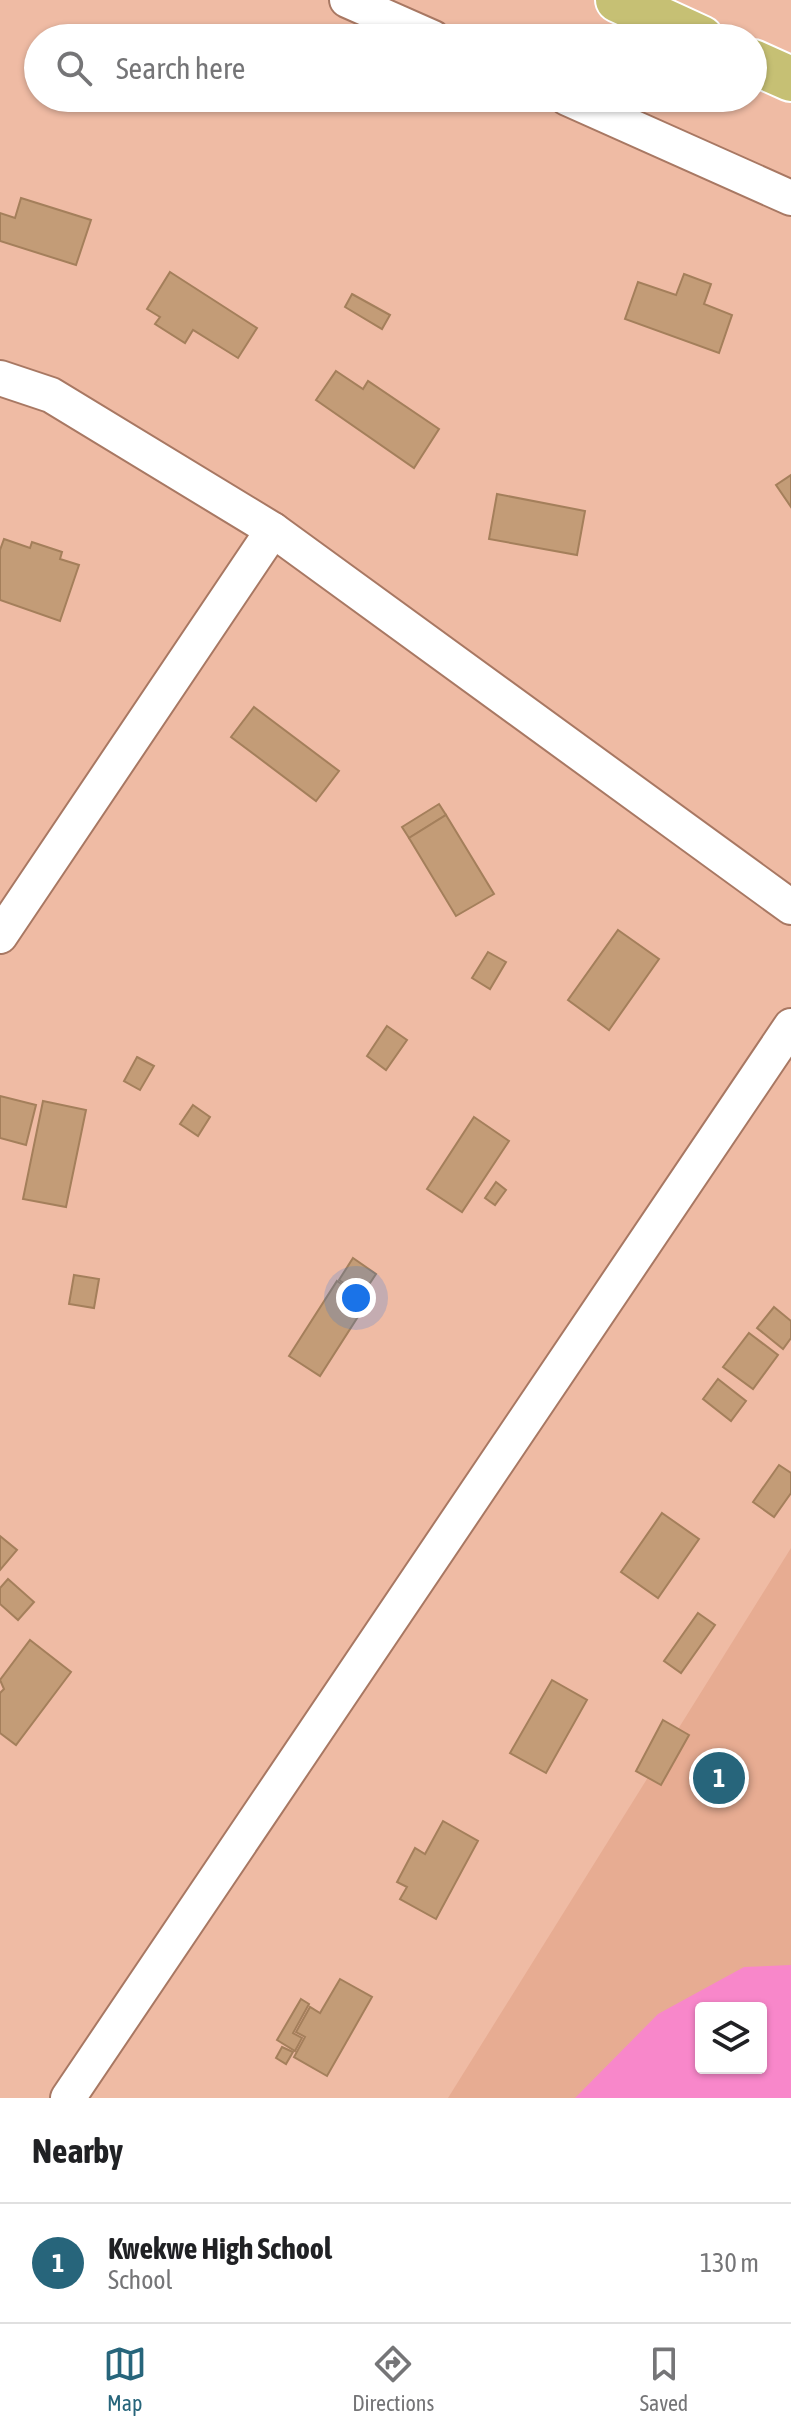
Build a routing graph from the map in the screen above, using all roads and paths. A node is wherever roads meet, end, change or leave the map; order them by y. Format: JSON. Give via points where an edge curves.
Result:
{"nodes":[{"id":1,"x":347,"y":0,"type":"edge"},
{"id":2,"x":618,"y":0,"type":"edge"},
{"id":3,"x":401,"y":24,"type":"edge"},
{"id":4,"x":670,"y":24,"type":"edge"},
{"id":5,"x":767,"y":68,"type":"edge"},
{"id":6,"x":791,"y":79,"type":"edge"},
{"id":7,"x":598,"y":112,"type":"edge"},
{"id":8,"x":791,"y":198,"type":"edge"},
{"id":9,"x":0,"y":378,"type":"edge"},
{"id":10,"x":273,"y":530,"type":"junction"},
{"id":11,"x":791,"y":907,"type":"edge"},
{"id":12,"x":0,"y":936,"type":"edge"},
{"id":13,"x":791,"y":1026,"type":"edge"},
{"id":14,"x":68,"y":2098,"type":"edge"}],
"edges":[{"from":1,"to":3,"type":"street"},
{"from":2,"to":4,"type":"highway"},
{"from":5,"to":6,"type":"highway"},
{"from":7,"to":8,"type":"street"},
{"from":9,"to":10,"type":"street","via":[[51,395]]},
{"from":10,"to":11,"type":"street"},
{"from":10,"to":12,"type":"street"},
{"from":13,"to":14,"type":"street"}]}
